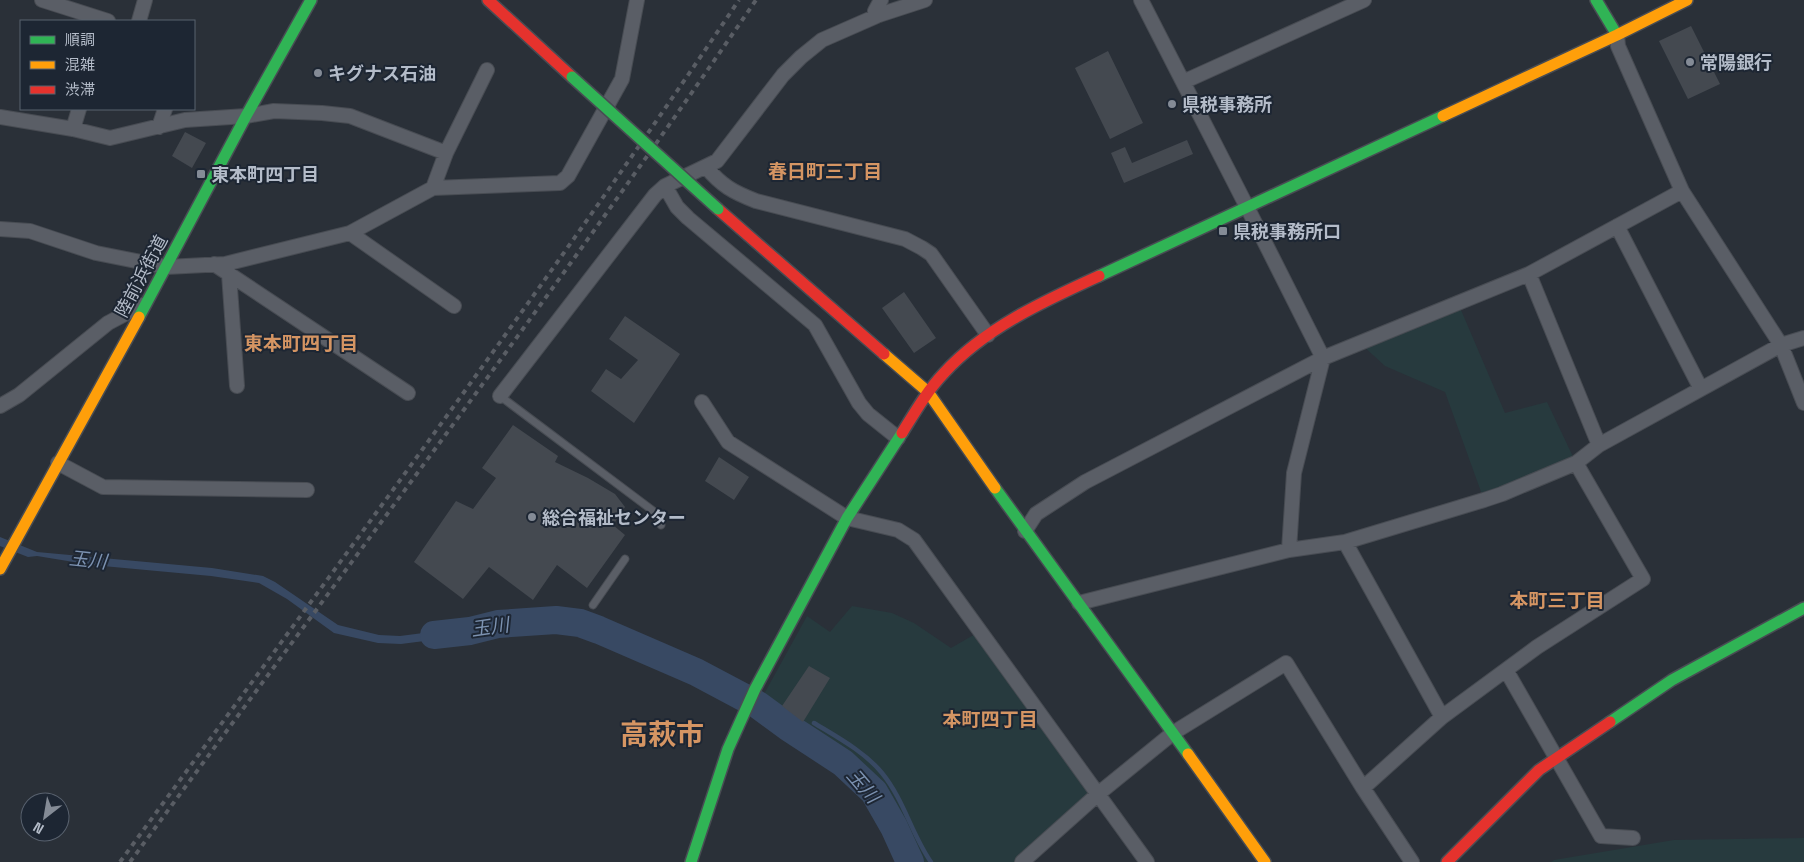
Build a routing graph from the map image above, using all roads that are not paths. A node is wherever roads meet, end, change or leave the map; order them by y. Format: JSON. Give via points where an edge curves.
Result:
{"nodes":[{"id":1,"x":42,"y":0,"type":"edge"},
{"id":2,"x":145,"y":0,"type":"edge"},
{"id":3,"x":311,"y":0,"type":"edge"},
{"id":4,"x":488,"y":0,"type":"edge"},
{"id":5,"x":637,"y":0,"type":"edge"},
{"id":6,"x":881,"y":0,"type":"edge"},
{"id":7,"x":925,"y":0,"type":"edge"},
{"id":8,"x":1141,"y":0,"type":"edge"},
{"id":9,"x":1364,"y":0,"type":"edge"},
{"id":10,"x":1596,"y":0,"type":"edge"},
{"id":11,"x":1687,"y":0,"type":"edge"},
{"id":12,"x":879,"y":15,"type":"junction"},
{"id":13,"x":103,"y":20,"type":"edge"},
{"id":14,"x":139,"y":20,"type":"edge"},
{"id":15,"x":1617,"y":35,"type":"junction"},
{"id":16,"x":487,"y":70,"type":"dead end"},
{"id":17,"x":1183,"y":82,"type":"junction"},
{"id":18,"x":79,"y":110,"type":"edge"},
{"id":19,"x":164,"y":110,"type":"edge"},
{"id":20,"x":246,"y":116,"type":"junction"},
{"id":21,"x":0,"y":117,"type":"edge"},
{"id":22,"x":159,"y":126,"type":"junction"},
{"id":23,"x":73,"y":129,"type":"junction"},
{"id":24,"x":446,"y":153,"type":"junction"},
{"id":25,"x":706,"y":167,"type":"junction"},
{"id":26,"x":666,"y":186,"type":"junction"},
{"id":27,"x":433,"y":188,"type":"junction"},
{"id":28,"x":1682,"y":191,"type":"junction"},
{"id":29,"x":1247,"y":206,"type":"junction"},
{"id":30,"x":1617,"y":226,"type":"junction"},
{"id":31,"x":0,"y":229,"type":"edge"},
{"id":32,"x":350,"y":233,"type":"junction"},
{"id":33,"x":214,"y":264,"type":"junction"},
{"id":34,"x":166,"y":267,"type":"junction"},
{"id":35,"x":229,"y":274,"type":"junction"},
{"id":36,"x":1529,"y":274,"type":"junction"},
{"id":37,"x":147,"y":302,"type":"junction"},
{"id":38,"x":454,"y":306,"type":"dead end"},
{"id":39,"x":988,"y":335,"type":"junction"},
{"id":40,"x":1804,"y":338,"type":"edge"},
{"id":41,"x":1780,"y":345,"type":"junction"},
{"id":42,"x":1323,"y":358,"type":"junction"},
{"id":43,"x":237,"y":386,"type":"dead end"},
{"id":44,"x":1702,"y":388,"type":"junction"},
{"id":45,"x":928,"y":392,"type":"junction"},
{"id":46,"x":408,"y":393,"type":"dead end"},
{"id":47,"x":500,"y":396,"type":"joint"},
{"id":48,"x":702,"y":402,"type":"dead end"},
{"id":49,"x":1804,"y":403,"type":"edge"},
{"id":50,"x":0,"y":406,"type":"edge"},
{"id":51,"x":898,"y":438,"type":"junction"},
{"id":52,"x":1599,"y":445,"type":"junction"},
{"id":53,"x":58,"y":463,"type":"junction"},
{"id":54,"x":1576,"y":463,"type":"junction"},
{"id":55,"x":307,"y":490,"type":"dead end"},
{"id":56,"x":847,"y":518,"type":"junction"},
{"id":57,"x":661,"y":525,"type":"dead end"},
{"id":58,"x":1025,"y":531,"type":"junction"},
{"id":59,"x":1345,"y":542,"type":"junction"},
{"id":60,"x":1289,"y":550,"type":"junction"},
{"id":61,"x":625,"y":559,"type":"dead end"},
{"id":62,"x":3,"y":564,"type":"edge"},
{"id":63,"x":1079,"y":603,"type":"junction"},
{"id":64,"x":593,"y":604,"type":"dead end"},
{"id":65,"x":1804,"y":608,"type":"edge"},
{"id":66,"x":1506,"y":670,"type":"junction"},
{"id":67,"x":1442,"y":717,"type":"junction"},
{"id":68,"x":1173,"y":734,"type":"junction"},
{"id":69,"x":1556,"y":759,"type":"junction"},
{"id":70,"x":1363,"y":788,"type":"junction"},
{"id":71,"x":1098,"y":794,"type":"junction"},
{"id":72,"x":1634,"y":838,"type":"dead end"},
{"id":73,"x":691,"y":862,"type":"edge"},
{"id":74,"x":1022,"y":862,"type":"edge"},
{"id":75,"x":1147,"y":862,"type":"edge"},
{"id":76,"x":1265,"y":862,"type":"edge"},
{"id":77,"x":1412,"y":862,"type":"edge"},
{"id":78,"x":1446,"y":862,"type":"edge"}],
"edges":[{"from":1,"to":13,"type":"street"},
{"from":2,"to":14,"type":"street"},
{"from":3,"to":20,"type":"main road","name":"陸前浜街道"},
{"from":4,"to":45,"type":"main road","bridge":true,"via":[[718,209]]},
{"from":5,"to":27,"type":"street","via":[[622,79],[568,176],[560,183]]},
{"from":6,"to":12,"type":"street","via":[[875,11]]},
{"from":7,"to":12,"type":"street"},
{"from":8,"to":17,"type":"street"},
{"from":9,"to":17,"type":"street"},
{"from":10,"to":15,"type":"main road"},
{"from":11,"to":15,"type":"main road"},
{"from":12,"to":25,"type":"street","via":[[822,40],[801,57],[783,75],[717,161]]},
{"from":15,"to":28,"type":"street","via":[[1618,46]]},
{"from":15,"to":29,"type":"main road"},
{"from":16,"to":24,"type":"street"},
{"from":17,"to":29,"type":"street"},
{"from":18,"to":23,"type":"street"},
{"from":19,"to":22,"type":"street"},
{"from":20,"to":22,"type":"street","via":[[185,120]]},
{"from":20,"to":24,"type":"street","via":[[274,111],[350,116]]},
{"from":20,"to":34,"type":"main road","name":"陸前浜街道"},
{"from":21,"to":23,"type":"street"},
{"from":22,"to":23,"type":"street","via":[[110,138]]},
{"from":24,"to":27,"type":"street"},
{"from":25,"to":26,"type":"street"},
{"from":25,"to":39,"type":"street","via":[[718,182],[756,201],[905,239],[922,248],[931,254]]},
{"from":26,"to":47,"type":"street","via":[[655,195]]},
{"from":26,"to":51,"type":"street","via":[[677,207],[688,218],[814,325],[859,403]]},
{"from":27,"to":32,"type":"street"},
{"from":28,"to":30,"type":"street"},
{"from":28,"to":41,"type":"street"},
{"from":29,"to":39,"type":"main road","via":[[1042,302]]},
{"from":29,"to":42,"type":"street"},
{"from":30,"to":36,"type":"street"},
{"from":30,"to":44,"type":"street"},
{"from":31,"to":34,"type":"street","via":[[30,231],[96,253]]},
{"from":32,"to":33,"type":"street"},
{"from":32,"to":38,"type":"street"},
{"from":33,"to":34,"type":"street"},
{"from":33,"to":35,"type":"street"},
{"from":34,"to":37,"type":"main road","name":"陸前浜街道"},
{"from":35,"to":43,"type":"street"},
{"from":35,"to":46,"type":"street"},
{"from":36,"to":42,"type":"street"},
{"from":36,"to":52,"type":"street"},
{"from":37,"to":50,"type":"street","via":[[108,323],[19,395]]},
{"from":37,"to":53,"type":"main road","name":"陸前浜街道"},
{"from":39,"to":45,"type":"main road","via":[[962,355]]},
{"from":40,"to":41,"type":"street"},
{"from":41,"to":44,"type":"street"},
{"from":41,"to":49,"type":"street"},
{"from":42,"to":58,"type":"street","via":[[1086,482],[1036,514]]},
{"from":42,"to":60,"type":"street","via":[[1294,473]]},
{"from":44,"to":52,"type":"street"},
{"from":45,"to":51,"type":"main road"},
{"from":45,"to":58,"type":"main road"},
{"from":47,"to":57,"type":"lane","via":[[656,513]]},
{"from":48,"to":56,"type":"street","via":[[728,442]]},
{"from":51,"to":56,"type":"main road"},
{"from":52,"to":54,"type":"street"},
{"from":53,"to":55,"type":"street","via":[[103,487]]},
{"from":53,"to":62,"type":"main road","name":"陸前浜街道"},
{"from":54,"to":59,"type":"street","via":[[1502,494]]},
{"from":54,"to":66,"type":"street","via":[[1643,579]]},
{"from":56,"to":71,"type":"street","via":[[898,530],[914,540]]},
{"from":56,"to":73,"type":"main road","via":[[755,689],[728,749]]},
{"from":58,"to":63,"type":"main road"},
{"from":59,"to":60,"type":"street"},
{"from":59,"to":67,"type":"street"},
{"from":60,"to":63,"type":"street"},
{"from":61,"to":64,"type":"lane"},
{"from":63,"to":68,"type":"main road"},
{"from":65,"to":69,"type":"main road","via":[[1672,680]]},
{"from":66,"to":67,"type":"street"},
{"from":66,"to":69,"type":"street"},
{"from":67,"to":70,"type":"street"},
{"from":68,"to":70,"type":"street","via":[[1286,664]]},
{"from":68,"to":71,"type":"street"},
{"from":68,"to":76,"type":"main road"},
{"from":69,"to":72,"type":"street","via":[[1600,836]]},
{"from":69,"to":78,"type":"main road","via":[[1539,770]]},
{"from":70,"to":77,"type":"street"},
{"from":71,"to":74,"type":"street"},
{"from":71,"to":75,"type":"street"}]}
